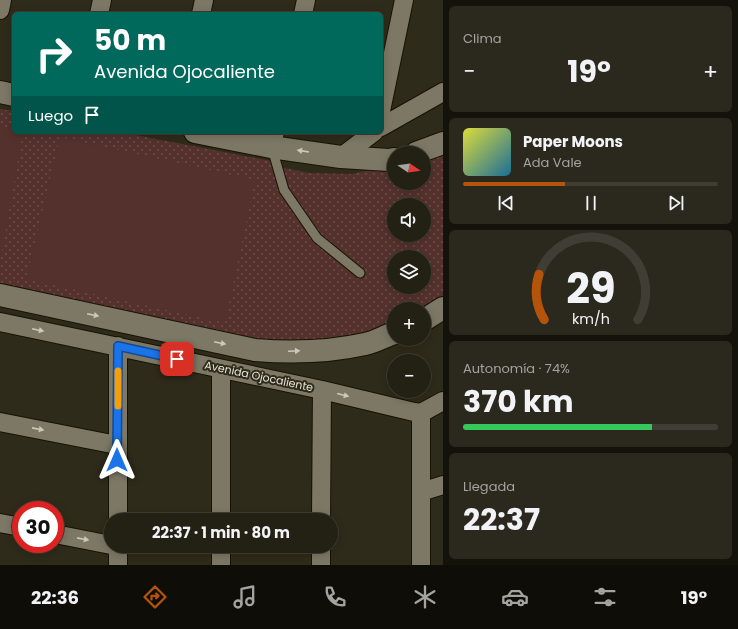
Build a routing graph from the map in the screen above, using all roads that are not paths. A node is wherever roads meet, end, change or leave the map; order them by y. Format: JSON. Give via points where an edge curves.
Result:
{"nodes":[{"id":1,"x":2,"y":0,"type":"edge"},
{"id":2,"x":102,"y":0,"type":"edge"},
{"id":3,"x":204,"y":0,"type":"edge"},
{"id":4,"x":306,"y":0,"type":"edge"},
{"id":5,"x":404,"y":0,"type":"edge"},
{"id":6,"x":0,"y":10,"type":"edge"},
{"id":7,"x":99,"y":12,"type":"edge"},
{"id":8,"x":201,"y":12,"type":"edge"},
{"id":9,"x":303,"y":12,"type":"edge"},
{"id":10,"x":0,"y":92,"type":"edge"},
{"id":11,"x":443,"y":92,"type":"edge"},
{"id":12,"x":12,"y":95,"type":"edge"},
{"id":13,"x":383,"y":101,"type":"edge"},
{"id":14,"x":383,"y":126,"type":"edge"},
{"id":15,"x":218,"y":134,"type":"edge"},
{"id":16,"x":371,"y":134,"type":"edge"},
{"id":17,"x":273,"y":139,"type":"edge"},
{"id":18,"x":443,"y":143,"type":"edge"},
{"id":19,"x":431,"y":147,"type":"edge"},
{"id":20,"x":341,"y":157,"type":"junction"},
{"id":21,"x":387,"y":160,"type":"edge"},
{"id":22,"x":360,"y":272,"type":"dead end"},
{"id":23,"x":0,"y":295,"type":"edge"},
{"id":24,"x":443,"y":308,"type":"edge"},
{"id":25,"x":431,"y":316,"type":"edge"},
{"id":26,"x":0,"y":322,"type":"edge"},
{"id":27,"x":387,"y":335,"type":"edge"},
{"id":28,"x":118,"y":346,"type":"junction"},
{"id":29,"x":222,"y":368,"type":"junction"},
{"id":30,"x":322,"y":390,"type":"junction"},
{"id":31,"x":443,"y":401,"type":"edge"},
{"id":32,"x":421,"y":413,"type":"junction"},
{"id":33,"x":0,"y":422,"type":"edge"},
{"id":34,"x":117,"y":444,"type":"junction"},
{"id":35,"x":443,"y":485,"type":"edge"},
{"id":36,"x":421,"y":492,"type":"junction"},
{"id":37,"x":118,"y":513,"type":"edge"},
{"id":38,"x":221,"y":513,"type":"edge"},
{"id":39,"x":321,"y":513,"type":"edge"},
{"id":40,"x":0,"y":523,"type":"edge"},
{"id":41,"x":12,"y":525,"type":"edge"},
{"id":42,"x":64,"y":536,"type":"edge"},
{"id":43,"x":104,"y":544,"type":"edge"},
{"id":44,"x":118,"y":553,"type":"edge"},
{"id":45,"x":221,"y":553,"type":"edge"},
{"id":46,"x":321,"y":553,"type":"edge"},
{"id":47,"x":118,"y":565,"type":"edge"},
{"id":48,"x":221,"y":565,"type":"edge"},
{"id":49,"x":320,"y":565,"type":"edge"},
{"id":50,"x":421,"y":565,"type":"edge"}],
"edges":[{"from":1,"to":6,"type":"street"},
{"from":2,"to":7,"type":"street"},
{"from":3,"to":8,"type":"street"},
{"from":4,"to":9,"type":"street"},
{"from":5,"to":13,"type":"street"},
{"from":10,"to":12,"type":"main road"},
{"from":11,"to":14,"type":"street"},
{"from":15,"to":17,"type":"main road"},
{"from":16,"to":20,"type":"street"},
{"from":20,"to":17,"type":"main road","one_way":true},
{"from":17,"to":22,"type":"lane","via":[[284,190],[317,238]]},
{"from":18,"to":19,"type":"main road"},
{"from":20,"to":21,"type":"main road"},
{"from":23,"to":27,"type":"main road","one_way":true,"via":[[255,350],[322,350],[367,344]]},
{"from":24,"to":25,"type":"main road"},
{"from":26,"to":28,"type":"street","name":"Avenida Ojocaliente","one_way":true},
{"from":28,"to":29,"type":"street","name":"Avenida Ojocaliente"},
{"from":28,"to":34,"type":"street"},
{"from":29,"to":30,"type":"street","name":"Avenida Ojocaliente"},
{"from":29,"to":38,"type":"street"},
{"from":30,"to":32,"type":"street","name":"Avenida Ojocaliente","one_way":true},
{"from":30,"to":39,"type":"street"},
{"from":31,"to":32,"type":"street"},
{"from":32,"to":36,"type":"street"},
{"from":33,"to":34,"type":"street","one_way":true},
{"from":34,"to":37,"type":"street"},
{"from":35,"to":36,"type":"street"},
{"from":36,"to":50,"type":"street"},
{"from":40,"to":41,"type":"street"},
{"from":42,"to":43,"type":"street","one_way":true},
{"from":44,"to":47,"type":"street"},
{"from":45,"to":48,"type":"street"},
{"from":46,"to":49,"type":"street"}]}
